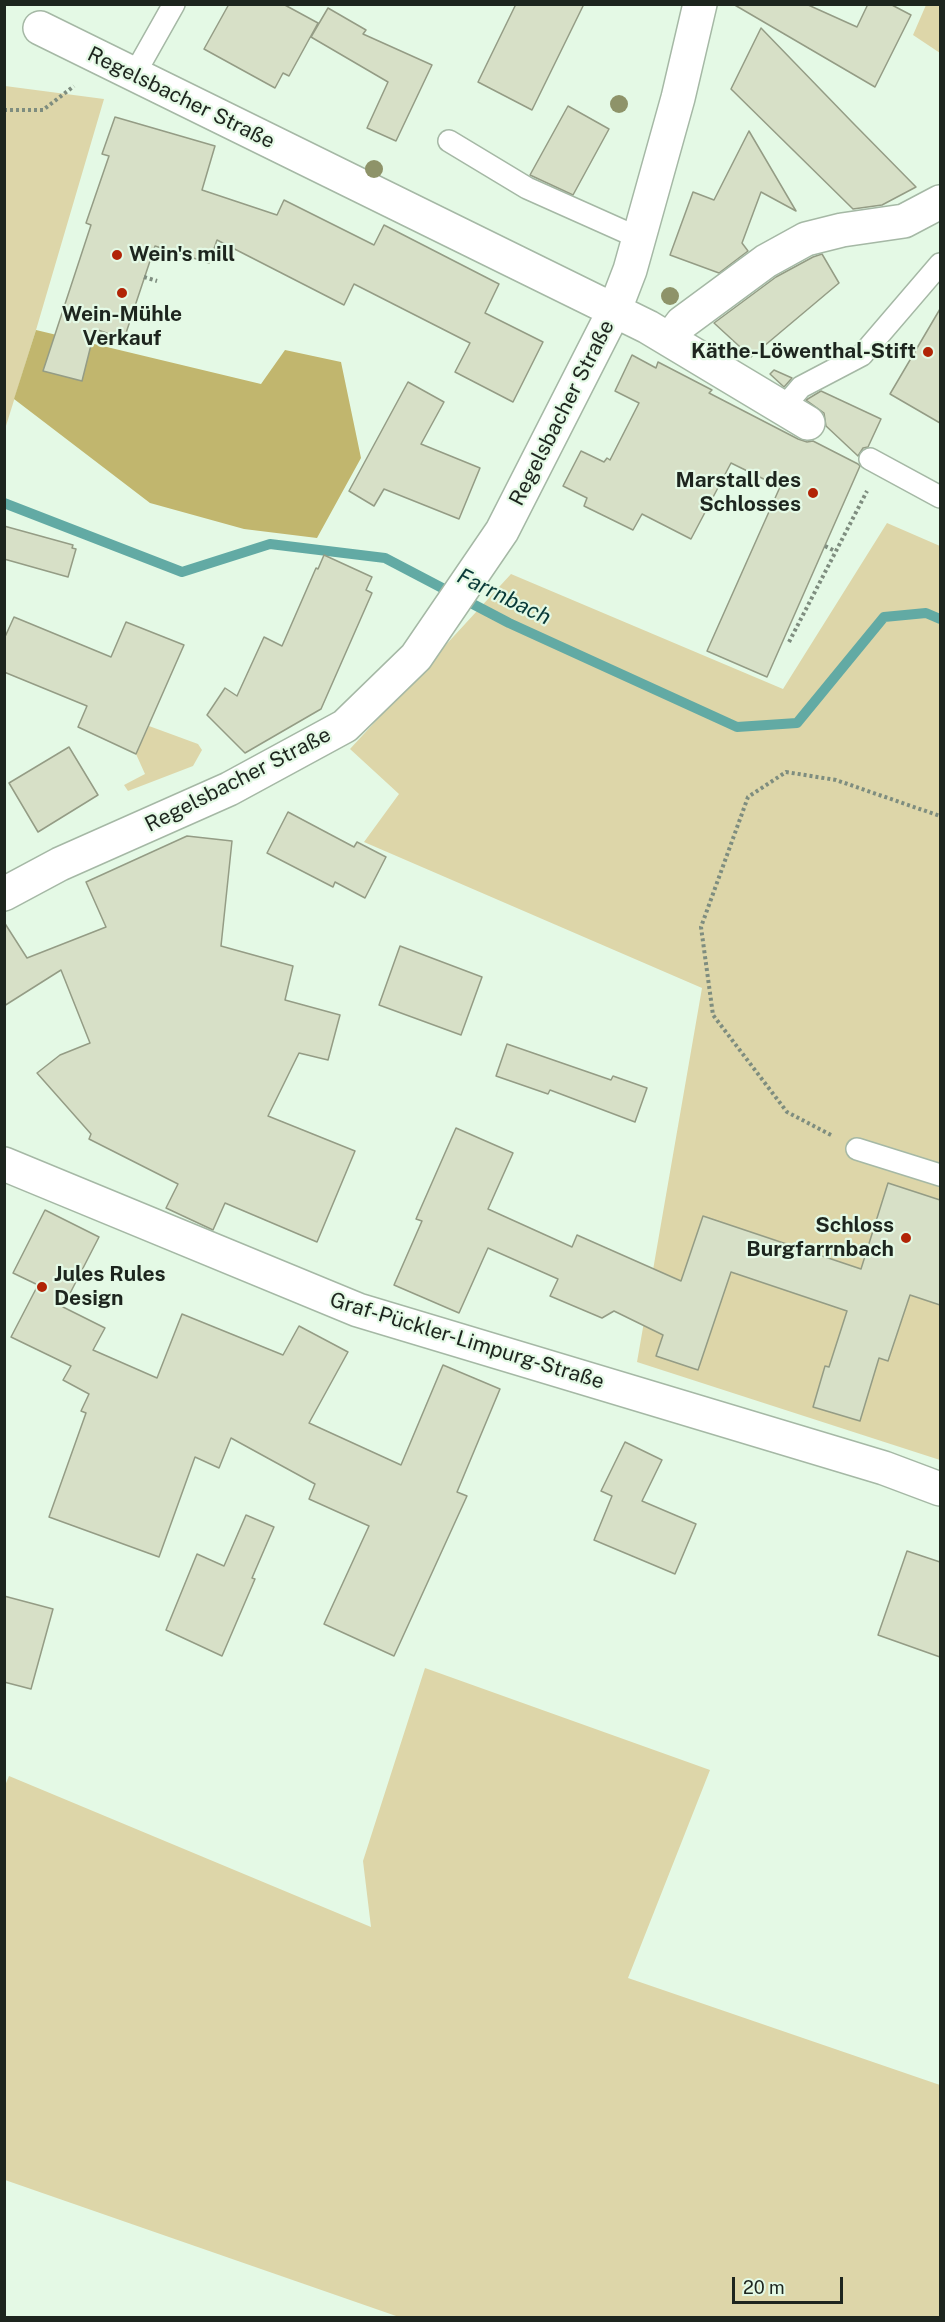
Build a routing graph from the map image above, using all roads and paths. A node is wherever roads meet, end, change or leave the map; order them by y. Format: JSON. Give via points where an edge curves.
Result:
{"nodes":[{"id":1,"x":174,"y":4,"type":"edge"},
{"id":2,"x":700,"y":4,"type":"edge"},
{"id":3,"x":40,"y":28,"type":"dead end"},
{"id":4,"x":120,"y":68,"type":"junction"},
{"id":5,"x":4,"y":110,"type":"edge"},
{"id":6,"x":448,"y":141,"type":"dead end"},
{"id":7,"x":940,"y":202,"type":"edge"},
{"id":8,"x":639,"y":238,"type":"junction"},
{"id":9,"x":940,"y":264,"type":"edge"},
{"id":10,"x":144,"y":277,"type":"dead end"},
{"id":11,"x":157,"y":281,"type":"dead end"},
{"id":12,"x":615,"y":309,"type":"junction"},
{"id":13,"x":670,"y":339,"type":"junction"},
{"id":14,"x":796,"y":416,"type":"joint"},
{"id":15,"x":875,"y":462,"type":"joint"},
{"id":16,"x":940,"y":497,"type":"edge"},
{"id":17,"x":825,"y":546,"type":"dead end"},
{"id":18,"x":835,"y":551,"type":"junction"},
{"id":19,"x":789,"y":642,"type":"dead end"},
{"id":20,"x":940,"y":816,"type":"edge"},
{"id":21,"x":4,"y":894,"type":"edge"},
{"id":22,"x":857,"y":1149,"type":"joint"},
{"id":23,"x":4,"y":1164,"type":"edge"},
{"id":24,"x":940,"y":1175,"type":"edge"},
{"id":25,"x":940,"y":1489,"type":"edge"}],
"edges":[{"from":1,"to":4,"type":"lane"},
{"from":2,"to":8,"type":"street","name":"Regelsbacher Straße"},
{"from":3,"to":4,"type":"street","name":"Regelsbacher Straße"},
{"from":4,"to":5,"type":"path","via":[[43,110]]},
{"from":4,"to":12,"type":"street","name":"Regelsbacher Straße"},
{"from":6,"to":8,"type":"lane","via":[[527,188]]},
{"from":7,"to":13,"type":"street","via":[[904,222],[806,239],[766,261],[682,323]]},
{"from":8,"to":12,"type":"street","name":"Regelsbacher Straße"},
{"from":9,"to":14,"type":"lane","via":[[862,355],[801,387]]},
{"from":10,"to":11,"type":"path"},
{"from":12,"to":13,"type":"street"},
{"from":12,"to":21,"type":"street","name":"Regelsbacher Straße","via":[[502,531],[416,657],[345,726],[229,789],[60,864]]},
{"from":13,"to":14,"type":"street"},
{"from":15,"to":16,"type":"lane"},
{"from":15,"to":18,"type":"path"},
{"from":17,"to":18,"type":"path"},
{"from":18,"to":19,"type":"path"},
{"from":20,"to":22,"type":"path","via":[[836,780],[786,772],[748,797],[701,927],[713,1015],[787,1112]]},
{"from":22,"to":24,"type":"lane"},
{"from":23,"to":25,"type":"street","name":"Graf-Pückler-Limpurg-Straße","via":[[358,1310],[884,1468]]}]}
